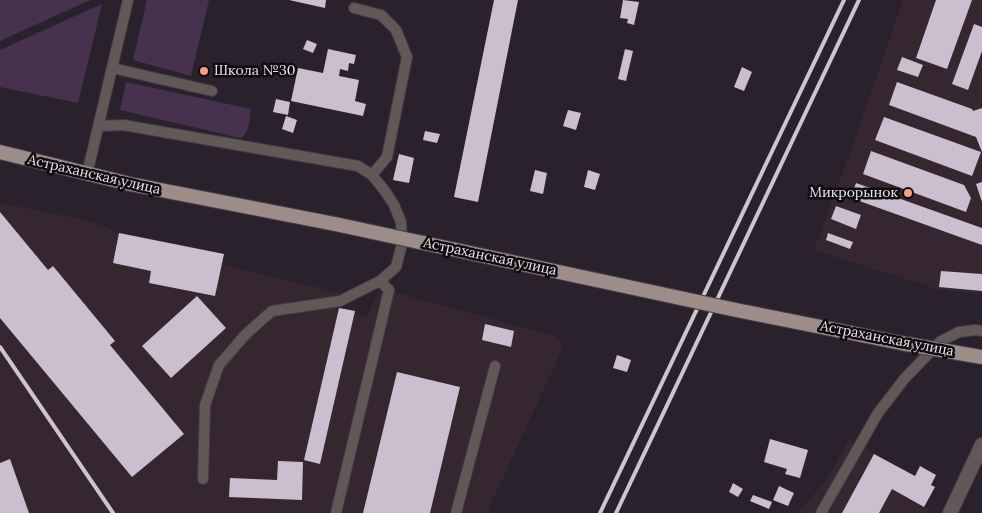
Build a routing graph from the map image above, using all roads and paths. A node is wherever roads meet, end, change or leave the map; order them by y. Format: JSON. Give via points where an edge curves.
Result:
{"nodes":[{"id":1,"x":128,"y":0,"type":"edge"},
{"id":2,"x":354,"y":8,"type":"dead end"},
{"id":3,"x":112,"y":68,"type":"junction"},
{"id":4,"x":212,"y":91,"type":"dead end"},
{"id":5,"x":99,"y":126,"type":"junction"},
{"id":6,"x":0,"y":152,"type":"edge"},
{"id":7,"x":87,"y":174,"type":"junction"},
{"id":8,"x":372,"y":175,"type":"junction"},
{"id":9,"x":380,"y":281,"type":"junction"},
{"id":10,"x":982,"y":331,"type":"edge"},
{"id":11,"x":982,"y":357,"type":"edge"},
{"id":12,"x":495,"y":366,"type":"dead end"},
{"id":13,"x":982,"y":445,"type":"edge"},
{"id":14,"x":203,"y":479,"type":"dead end"},
{"id":15,"x":336,"y":513,"type":"edge"},
{"id":16,"x":456,"y":513,"type":"edge"},
{"id":17,"x":821,"y":513,"type":"edge"},
{"id":18,"x":950,"y":513,"type":"edge"}],
"edges":[{"from":1,"to":3,"type":"lane"},
{"from":2,"to":8,"type":"lane","via":[[380,15],[396,30],[408,57],[387,157]]},
{"from":3,"to":4,"type":"lane"},
{"from":3,"to":5,"type":"lane"},
{"from":5,"to":7,"type":"lane"},
{"from":5,"to":8,"type":"lane","via":[[123,124],[358,166]]},
{"from":6,"to":7,"type":"main road","name":"Астраханская улица"},
{"from":7,"to":11,"type":"main road","name":"Астраханская улица","bridge":true,"via":[[755,314]]},
{"from":8,"to":9,"type":"lane","via":[[394,205],[401,222],[402,244],[396,267]]},
{"from":9,"to":14,"type":"lane","via":[[340,301],[272,311],[246,334],[219,365],[205,405]]},
{"from":9,"to":15,"type":"lane","via":[[389,290]]},
{"from":10,"to":17,"type":"lane","via":[[959,332],[942,341],[905,378],[878,413]]},
{"from":12,"to":16,"type":"lane"},
{"from":13,"to":18,"type":"street"}]}
